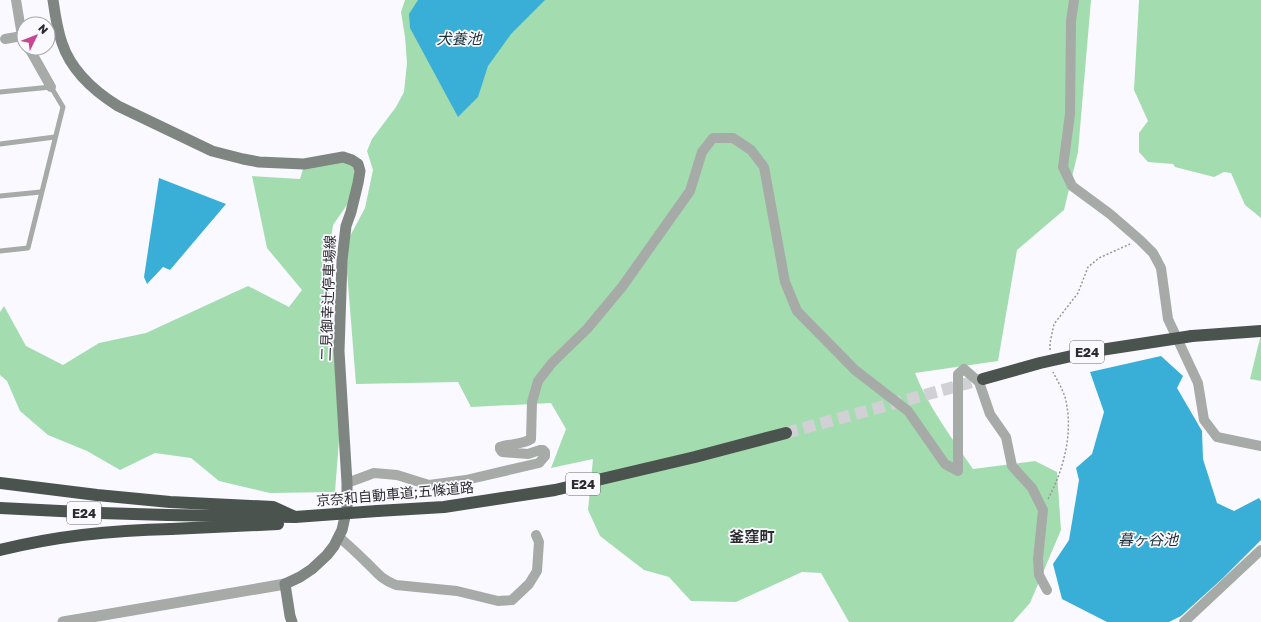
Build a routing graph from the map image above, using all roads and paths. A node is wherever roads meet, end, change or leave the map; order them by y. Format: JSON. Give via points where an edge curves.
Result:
{"nodes":[{"id":1,"x":16,"y":0,"type":"edge"},
{"id":2,"x":53,"y":0,"type":"edge"},
{"id":3,"x":1074,"y":0,"type":"edge"},
{"id":4,"x":19,"y":16,"type":"edge"},
{"id":5,"x":16,"y":38,"type":"edge"},
{"id":6,"x":2,"y":39,"type":"edge"},
{"id":7,"x":34,"y":56,"type":"edge"},
{"id":8,"x":51,"y":87,"type":"junction"},
{"id":9,"x":0,"y":92,"type":"edge"},
{"id":10,"x":55,"y":137,"type":"junction"},
{"id":11,"x":0,"y":144,"type":"edge"},
{"id":12,"x":41,"y":192,"type":"junction"},
{"id":13,"x":0,"y":196,"type":"edge"},
{"id":14,"x":0,"y":251,"type":"edge"},
{"id":15,"x":1261,"y":330,"type":"edge"},
{"id":16,"x":983,"y":379,"type":"tunnel mouth"},
{"id":17,"x":786,"y":433,"type":"tunnel mouth"},
{"id":18,"x":1261,"y":446,"type":"edge"},
{"id":19,"x":0,"y":483,"type":"edge"},
{"id":20,"x":347,"y":483,"type":"junction"},
{"id":21,"x":0,"y":508,"type":"edge"},
{"id":22,"x":360,"y":513,"type":"junction"},
{"id":23,"x":295,"y":517,"type":"junction"},
{"id":24,"x":536,"y":535,"type":"dead end"},
{"id":25,"x":339,"y":537,"type":"junction"},
{"id":26,"x":0,"y":550,"type":"edge"},
{"id":27,"x":1261,"y":550,"type":"edge"},
{"id":28,"x":285,"y":584,"type":"junction"},
{"id":29,"x":1047,"y":590,"type":"dead end"},
{"id":30,"x":63,"y":622,"type":"edge"},
{"id":31,"x":292,"y":622,"type":"edge"},
{"id":32,"x":1184,"y":622,"type":"edge"}],
"edges":[{"from":1,"to":4,"type":"street"},
{"from":2,"to":20,"type":"main road","name":"二見御幸辻停車場線","via":[[62,44],[70,60],[90,85],[118,106],[212,151],[243,160],[304,164],[343,157],[358,164],[360,171],[352,212],[346,226],[342,260],[339,351]]},
{"from":3,"to":18,"type":"street","via":[[1071,21],[1070,114],[1063,167],[1072,186],[1110,214],[1153,253],[1161,268],[1168,319],[1198,382],[1204,420],[1217,437]]},
{"from":5,"to":6,"type":"street"},
{"from":7,"to":8,"type":"street"},
{"from":8,"to":9,"type":"lane"},
{"from":8,"to":10,"type":"lane","via":[[63,107]]},
{"from":10,"to":11,"type":"lane"},
{"from":10,"to":12,"type":"lane"},
{"from":12,"to":13,"type":"lane"},
{"from":12,"to":14,"type":"lane","via":[[28,248]]},
{"from":15,"to":16,"type":"highway","number":"E24","bridge":true,"via":[[1192,336],[1094,351]]},
{"from":17,"to":22,"type":"highway","name":"京奈和自動車道;五條道路","number":"E24","bridge":true,"via":[[555,490],[444,507]]},
{"from":19,"to":23,"type":"highway","via":[[170,502],[273,507]]},
{"from":20,"to":25,"type":"main road","name":"二見御幸辻停車場線","via":[[348,508]]},
{"from":20,"to":29,"type":"street","via":[[374,473],[397,475],[429,486],[539,463],[545,456],[543,450],[528,454],[502,452],[500,449],[531,439],[532,402],[538,381],[622,287],[690,191],[702,152],[713,138],[733,138],[751,150],[764,167],[785,282],[797,311],[855,370],[908,411],[945,464],[958,471],[958,374],[964,369],[979,382],[990,414],[1006,437],[1012,466],[1032,488],[1042,510],[1038,559],[1039,575]]},
{"from":21,"to":23,"type":"highway","name":"京奈和自動車道;五條道路","number":"E24","bridge":true,"via":[[100,514]]},
{"from":22,"to":23,"type":"highway","name":"京奈和自動車道;五條道路","number":"E24","bridge":true},
{"from":22,"to":26,"type":"highway","bridge":true,"via":[[332,520],[77,535]]},
{"from":24,"to":25,"type":"street","via":[[539,542],[537,571],[529,584],[512,600],[498,601],[457,591],[396,585],[378,576],[366,561]]},
{"from":25,"to":28,"type":"main road","name":"二見御幸辻停車場線","via":[[316,566]]},
{"from":27,"to":32,"type":"street"},
{"from":28,"to":30,"type":"street"},
{"from":28,"to":31,"type":"main road"}]}
